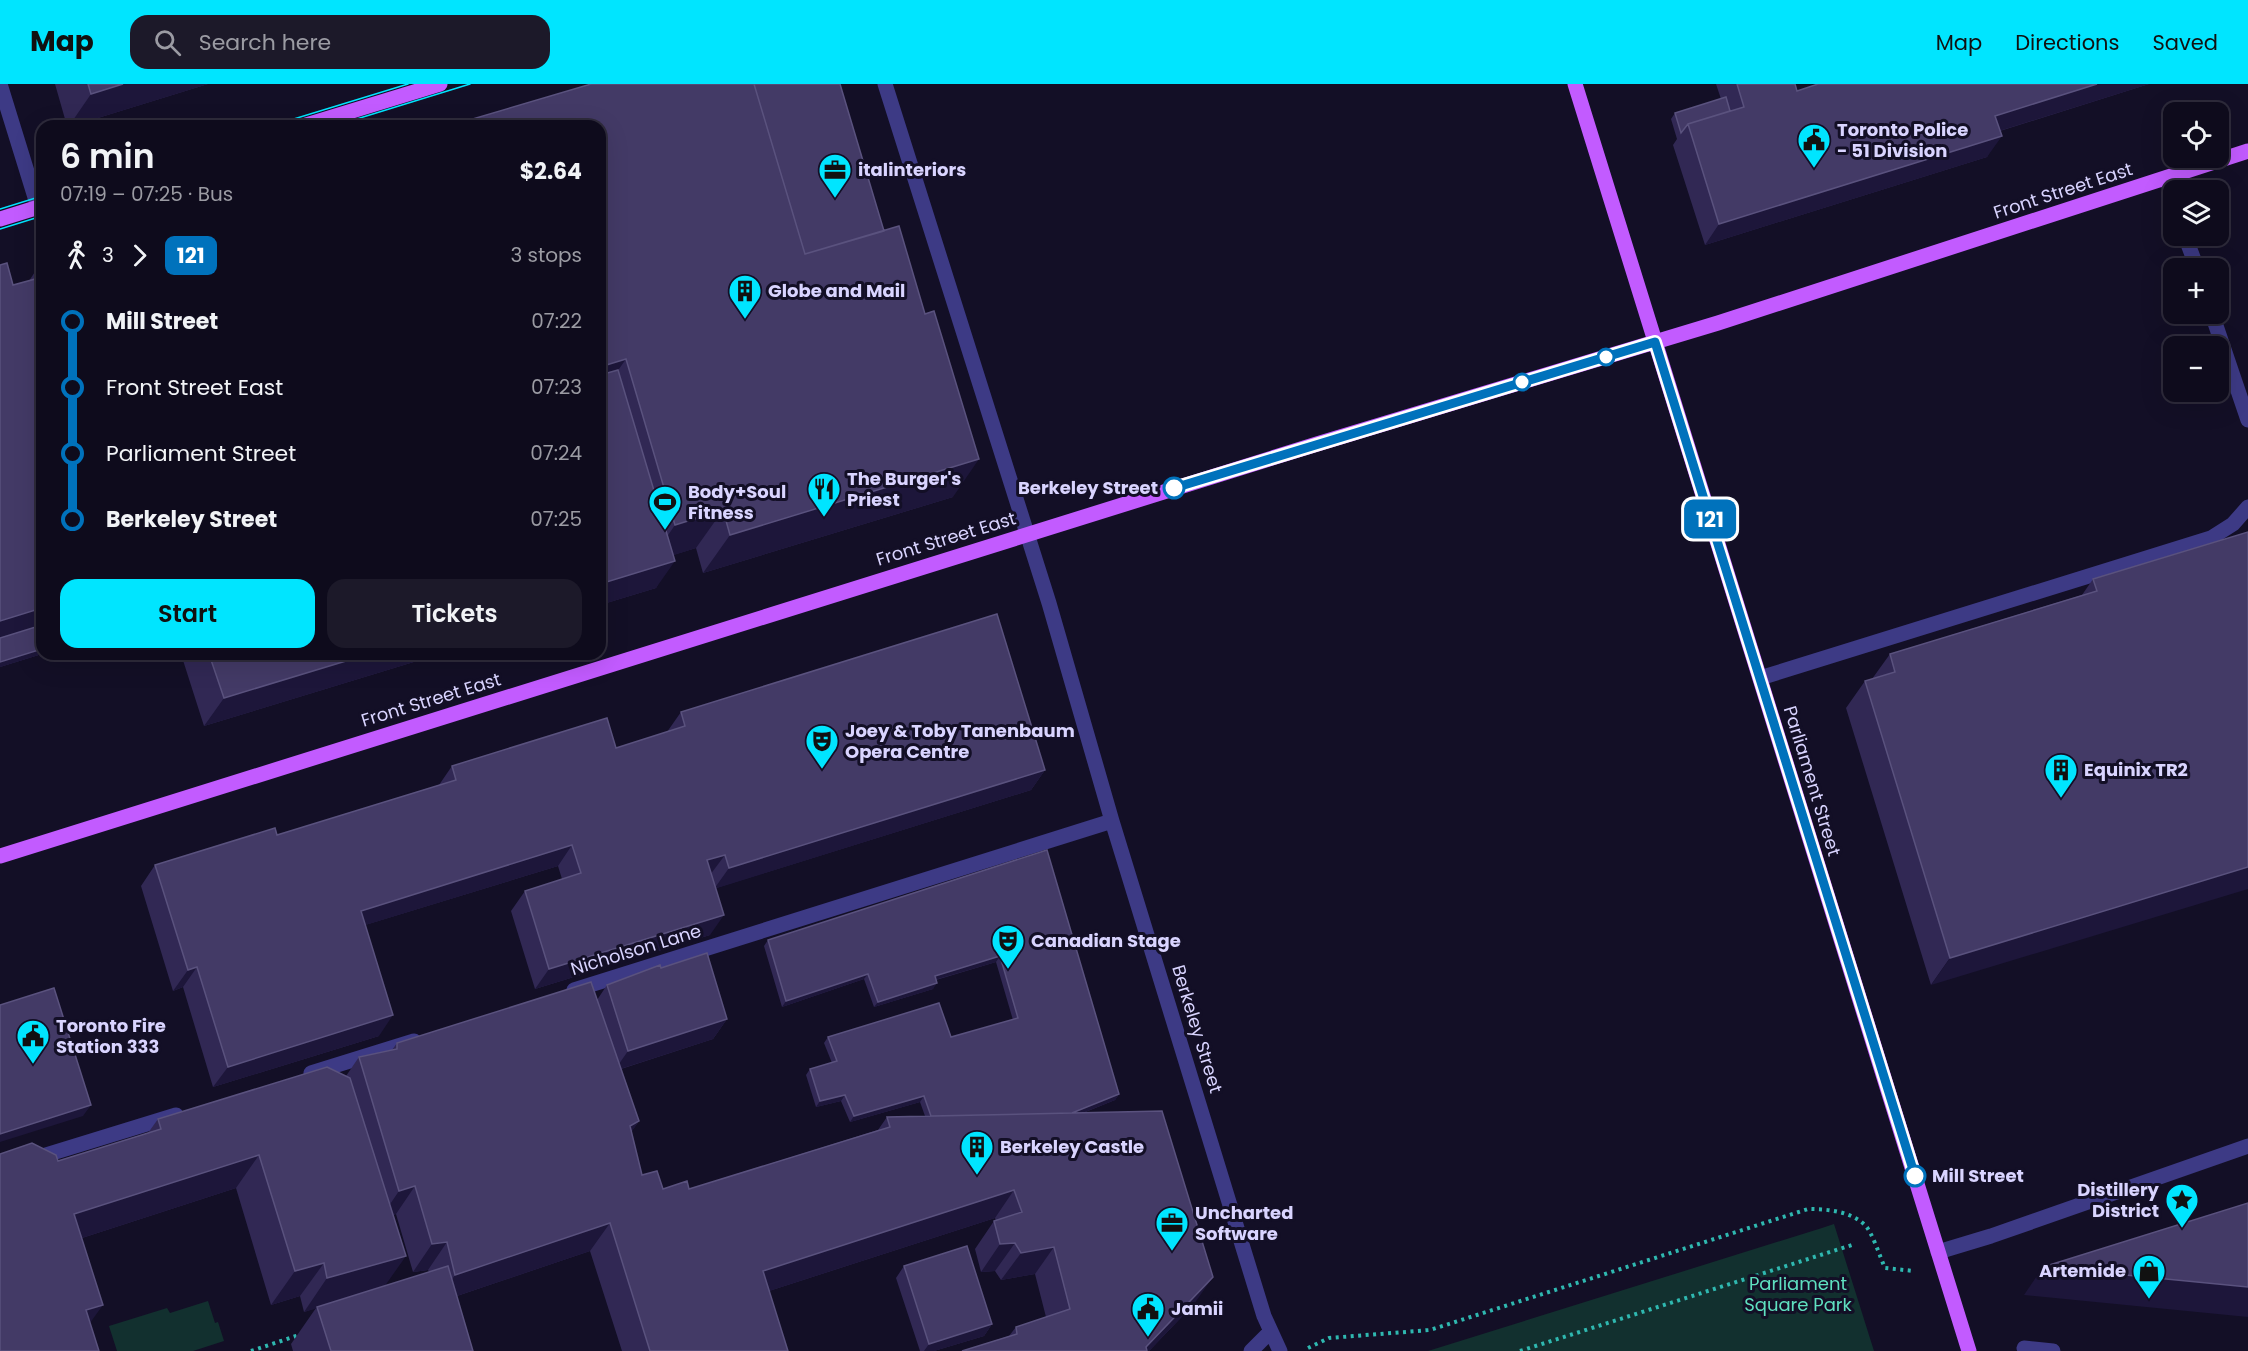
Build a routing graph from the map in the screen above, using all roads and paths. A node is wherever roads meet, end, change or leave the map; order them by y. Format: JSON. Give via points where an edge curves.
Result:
{"nodes":[{"id":1,"x":0,"y":84,"type":"edge"},
{"id":2,"x":440,"y":84,"type":"edge"},
{"id":3,"x":885,"y":84,"type":"edge"},
{"id":4,"x":1575,"y":84,"type":"edge"},
{"id":5,"x":323,"y":120,"type":"edge"},
{"id":6,"x":2247,"y":152,"type":"edge"},
{"id":7,"x":2166,"y":178,"type":"joint"},
{"id":8,"x":36,"y":195,"type":"edge"},
{"id":9,"x":36,"y":208,"type":"edge"},
{"id":10,"x":0,"y":219,"type":"edge"},
{"id":11,"x":2215,"y":324,"type":"edge"},
{"id":12,"x":1655,"y":342,"type":"junction"},
{"id":13,"x":2248,"y":420,"type":"edge"},
{"id":14,"x":2248,"y":507,"type":"edge"},
{"id":15,"x":1028,"y":534,"type":"junction"},
{"id":16,"x":1760,"y":678,"type":"junction"},
{"id":17,"x":1112,"y":821,"type":"junction"},
{"id":18,"x":0,"y":856,"type":"edge"},
{"id":19,"x":562,"y":994,"type":"edge"},
{"id":20,"x":426,"y":1037,"type":"edge"},
{"id":21,"x":291,"y":1079,"type":"edge"},
{"id":22,"x":192,"y":1110,"type":"edge"},
{"id":23,"x":2248,"y":1146,"type":"edge"},
{"id":24,"x":0,"y":1169,"type":"edge"},
{"id":25,"x":1856,"y":1244,"type":"dead end"},
{"id":26,"x":1938,"y":1252,"type":"junction"},
{"id":27,"x":1946,"y":1276,"type":"junction"},
{"id":28,"x":1270,"y":1332,"type":"junction"},
{"id":29,"x":305,"y":1333,"type":"dead end"},
{"id":30,"x":2024,"y":1348,"type":"dead end"},
{"id":31,"x":251,"y":1351,"type":"edge"},
{"id":32,"x":1251,"y":1351,"type":"edge"},
{"id":33,"x":1280,"y":1351,"type":"edge"},
{"id":34,"x":1302,"y":1351,"type":"edge"},
{"id":35,"x":1520,"y":1351,"type":"edge"},
{"id":36,"x":1969,"y":1351,"type":"edge"},
{"id":37,"x":2053,"y":1351,"type":"edge"}],
"edges":[{"from":1,"to":8,"type":"street"},
{"from":2,"to":5,"type":"main road"},
{"from":3,"to":15,"type":"street","name":"Berkeley Street"},
{"from":4,"to":12,"type":"main road","name":"Parliament Street"},
{"from":6,"to":7,"type":"main road","name":"Front Street East"},
{"from":7,"to":12,"type":"main road","name":"Front Street East"},
{"from":9,"to":10,"type":"main road"},
{"from":11,"to":13,"type":"street"},
{"from":12,"to":15,"type":"main road","name":"Front Street East"},
{"from":12,"to":16,"type":"main road","name":"Parliament Street"},
{"from":14,"to":16,"type":"street","via":[[2233,524],[2211,538]]},
{"from":15,"to":17,"type":"street","name":"Berkeley Street"},
{"from":15,"to":18,"type":"main road","name":"Front Street East"},
{"from":16,"to":26,"type":"main road","name":"Parliament Street"},
{"from":17,"to":19,"type":"street","name":"Nicholson Lane"},
{"from":17,"to":28,"type":"street","name":"Berkeley Street"},
{"from":20,"to":21,"type":"street"},
{"from":22,"to":24,"type":"street"},
{"from":23,"to":26,"type":"street"},
{"from":25,"to":35,"type":"path"},
{"from":26,"to":27,"type":"main road","name":"Parliament Street"},
{"from":27,"to":34,"type":"path","via":[[1886,1268],[1865,1225],[1829,1209],[1808,1209],[1430,1330],[1329,1338]]},
{"from":27,"to":36,"type":"main road","name":"Parliament Street"},
{"from":28,"to":32,"type":"street"},
{"from":28,"to":33,"type":"street","name":"Berkeley Street"},
{"from":29,"to":31,"type":"path"},
{"from":30,"to":37,"type":"street"}]}
